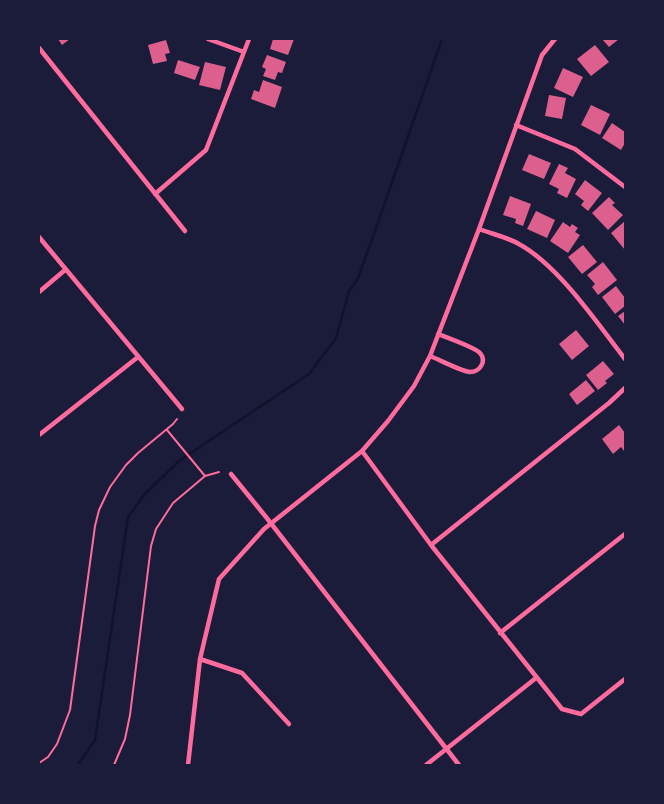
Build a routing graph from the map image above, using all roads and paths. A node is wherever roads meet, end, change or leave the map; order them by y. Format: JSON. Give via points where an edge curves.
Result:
{"nodes":[{"id":1,"x":208,"y":39,"type":"edge"},
{"id":2,"x":248,"y":39,"type":"edge"},
{"id":3,"x":555,"y":39,"type":"edge"},
{"id":4,"x":39,"y":48,"type":"edge"},
{"id":5,"x":244,"y":52,"type":"junction"},
{"id":6,"x":516,"y":125,"type":"junction"},
{"id":7,"x":625,"y":187,"type":"edge"},
{"id":8,"x":155,"y":194,"type":"junction"},
{"id":9,"x":479,"y":229,"type":"junction"},
{"id":10,"x":185,"y":231,"type":"dead end"},
{"id":11,"x":39,"y":237,"type":"edge"},
{"id":12,"x":65,"y":270,"type":"junction"},
{"id":13,"x":39,"y":292,"type":"edge"},
{"id":14,"x":438,"y":334,"type":"junction"},
{"id":15,"x":138,"y":356,"type":"junction"},
{"id":16,"x":430,"y":356,"type":"junction"},
{"id":17,"x":625,"y":359,"type":"edge"},
{"id":18,"x":625,"y":388,"type":"edge"},
{"id":19,"x":182,"y":409,"type":"dead end"},
{"id":20,"x":177,"y":419,"type":"dead end"},
{"id":21,"x":166,"y":429,"type":"junction"},
{"id":22,"x":39,"y":435,"type":"edge"},
{"id":23,"x":362,"y":451,"type":"junction"},
{"id":24,"x":219,"y":472,"type":"dead end"},
{"id":25,"x":231,"y":474,"type":"dead end"},
{"id":26,"x":205,"y":476,"type":"junction"},
{"id":27,"x":271,"y":523,"type":"junction"},
{"id":28,"x":625,"y":534,"type":"edge"},
{"id":29,"x":431,"y":545,"type":"junction"},
{"id":30,"x":500,"y":633,"type":"junction"},
{"id":31,"x":200,"y":659,"type":"junction"},
{"id":32,"x":536,"y":678,"type":"junction"},
{"id":33,"x":625,"y":679,"type":"edge"},
{"id":34,"x":289,"y":724,"type":"dead end"},
{"id":35,"x":446,"y":749,"type":"junction"},
{"id":36,"x":39,"y":763,"type":"edge"},
{"id":37,"x":114,"y":765,"type":"edge"},
{"id":38,"x":188,"y":765,"type":"edge"},
{"id":39,"x":426,"y":765,"type":"edge"},
{"id":40,"x":459,"y":765,"type":"edge"}],
"edges":[{"from":1,"to":5,"type":"street"},
{"from":2,"to":5,"type":"street"},
{"from":3,"to":6,"type":"street","via":[[542,55]]},
{"from":4,"to":8,"type":"street"},
{"from":5,"to":8,"type":"street","via":[[206,150]]},
{"from":6,"to":7,"type":"street","via":[[575,149]]},
{"from":6,"to":9,"type":"street"},
{"from":8,"to":10,"type":"street"},
{"from":9,"to":14,"type":"street"},
{"from":9,"to":17,"type":"street","via":[[518,244],[548,265]]},
{"from":11,"to":12,"type":"street"},
{"from":12,"to":13,"type":"street"},
{"from":12,"to":15,"type":"street"},
{"from":14,"to":16,"type":"street"},
{"from":14,"to":16,"type":"street","via":[[480,352],[482,365],[470,372]]},
{"from":15,"to":19,"type":"street"},
{"from":15,"to":22,"type":"street"},
{"from":16,"to":23,"type":"street","via":[[414,386]]},
{"from":18,"to":29,"type":"street"},
{"from":20,"to":21,"type":"path"},
{"from":21,"to":26,"type":"path"},
{"from":21,"to":36,"type":"path","via":[[121,471],[99,510],[94,526],[70,710],[57,744]]},
{"from":23,"to":27,"type":"street"},
{"from":23,"to":29,"type":"street"},
{"from":24,"to":26,"type":"path"},
{"from":25,"to":27,"type":"street"},
{"from":26,"to":37,"type":"path","via":[[173,503],[156,529],[151,546],[130,714],[125,739]]},
{"from":27,"to":31,"type":"street","via":[[219,579]]},
{"from":27,"to":35,"type":"street"},
{"from":28,"to":30,"type":"street"},
{"from":29,"to":30,"type":"street"},
{"from":30,"to":32,"type":"street"},
{"from":31,"to":34,"type":"street","via":[[242,673]]},
{"from":31,"to":38,"type":"street"},
{"from":32,"to":33,"type":"street","via":[[562,709],[581,714]]},
{"from":32,"to":35,"type":"street"},
{"from":35,"to":39,"type":"street"},
{"from":35,"to":40,"type":"street"}]}
